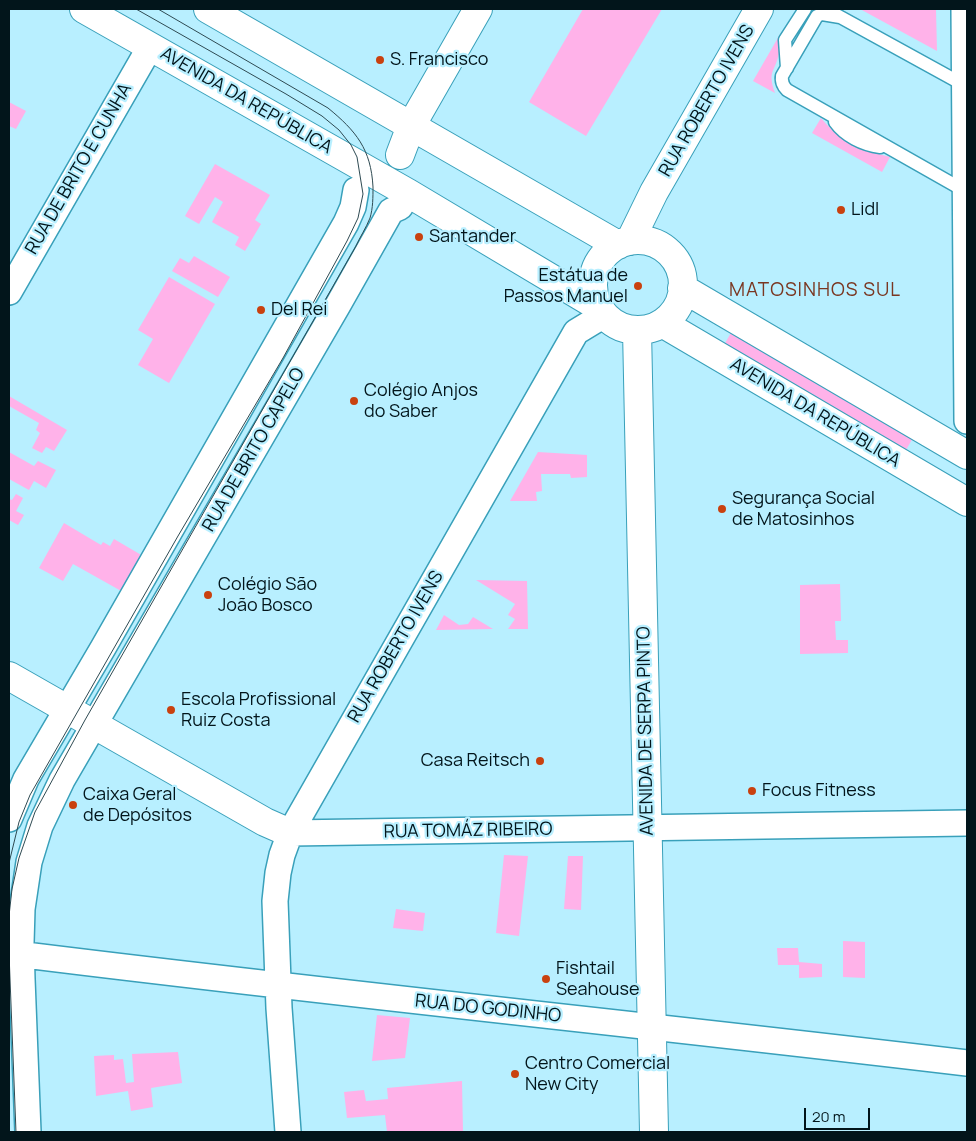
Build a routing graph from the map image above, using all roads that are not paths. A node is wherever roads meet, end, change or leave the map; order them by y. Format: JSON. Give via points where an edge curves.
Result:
{"nodes":[{"id":1,"x":84,"y":9,"type":"edge"},
{"id":2,"x":208,"y":9,"type":"edge"},
{"id":3,"x":478,"y":9,"type":"edge"},
{"id":4,"x":759,"y":9,"type":"edge"},
{"id":5,"x":805,"y":9,"type":"edge"},
{"id":6,"x":825,"y":9,"type":"edge"},
{"id":7,"x":964,"y":9,"type":"edge"},
{"id":8,"x":840,"y":16,"type":"junction"},
{"id":9,"x":150,"y":46,"type":"junction"},
{"id":10,"x":787,"y":68,"type":"junction"},
{"id":11,"x":964,"y":85,"type":"junction"},
{"id":12,"x":410,"y":126,"type":"junction"},
{"id":13,"x":438,"y":141,"type":"junction"},
{"id":14,"x":400,"y":155,"type":"junction"},
{"id":15,"x":356,"y":190,"type":"dead end"},
{"id":16,"x":965,"y":191,"type":"junction"},
{"id":17,"x":654,"y":192,"type":"junction"},
{"id":18,"x":408,"y":194,"type":"junction"},
{"id":19,"x":624,"y":243,"type":"junction"},
{"id":20,"x":668,"y":252,"type":"junction"},
{"id":21,"x":682,"y":288,"type":"junction"},
{"id":22,"x":9,"y":292,"type":"edge"},
{"id":23,"x":601,"y":311,"type":"junction"},
{"id":24,"x":650,"y":327,"type":"junction"},
{"id":25,"x":967,"y":421,"type":"edge"},
{"id":26,"x":967,"y":455,"type":"edge"},
{"id":27,"x":967,"y":502,"type":"edge"},
{"id":28,"x":9,"y":676,"type":"edge"},
{"id":29,"x":66,"y":711,"type":"junction"},
{"id":30,"x":93,"y":727,"type":"junction"},
{"id":31,"x":9,"y":819,"type":"edge"},
{"id":32,"x":967,"y":823,"type":"edge"},
{"id":33,"x":648,"y":828,"type":"junction"},
{"id":34,"x":290,"y":833,"type":"junction"},
{"id":35,"x":15,"y":948,"type":"edge"},
{"id":36,"x":15,"y":979,"type":"edge"},
{"id":37,"x":278,"y":985,"type":"junction"},
{"id":38,"x":652,"y":1027,"type":"junction"},
{"id":39,"x":967,"y":1063,"type":"edge"},
{"id":40,"x":28,"y":1132,"type":"edge"},
{"id":41,"x":288,"y":1132,"type":"edge"},
{"id":42,"x":654,"y":1132,"type":"edge"}],
"edges":[{"from":1,"to":9,"type":"main road","name":"AVENIDA DA REPÚBLICA"},
{"from":2,"to":12,"type":"main road"},
{"from":3,"to":12,"type":"main road"},
{"from":4,"to":17,"type":"main road","name":"RUA ROBERTO IVENS"},
{"from":5,"to":10,"type":"lane","via":[[785,40]]},
{"from":6,"to":8,"type":"lane"},
{"from":7,"to":11,"type":"street"},
{"from":8,"to":10,"type":"lane","via":[[817,16]]},
{"from":8,"to":11,"type":"lane"},
{"from":9,"to":18,"type":"main road","name":"AVENIDA DA REPÚBLICA"},
{"from":9,"to":22,"type":"street","name":"RUA DE BRITO E CUNHA"},
{"from":10,"to":16,"type":"lane","via":[[782,76],[787,90]]},
{"from":11,"to":16,"type":"street"},
{"from":12,"to":13,"type":"main road"},
{"from":12,"to":14,"type":"main road"},
{"from":13,"to":14,"type":"main road","via":[[414,140]]},
{"from":13,"to":19,"type":"main road"},
{"from":14,"to":18,"type":"main road","via":[[397,173]]},
{"from":15,"to":29,"type":"street","name":"RUA DE BRITO CAPELO","via":[[346,223]]},
{"from":16,"to":25,"type":"street"},
{"from":17,"to":19,"type":"main road","name":"RUA ROBERTO IVENS"},
{"from":17,"to":20,"type":"main road","name":"RUA ROBERTO IVENS","via":[[660,231]]},
{"from":18,"to":23,"type":"main road","name":"AVENIDA DA REPÚBLICA"},
{"from":18,"to":30,"type":"street","name":"RUA DE BRITO CAPELO","via":[[400,207],[391,211]]},
{"from":19,"to":20,"type":"main road","via":[[644,241]]},
{"from":19,"to":23,"type":"main road","via":[[606,253],[597,265],[593,279],[594,294]]},
{"from":20,"to":21,"type":"main road","via":[[676,262]]},
{"from":21,"to":24,"type":"main road","via":[[677,308],[670,316]]},
{"from":21,"to":26,"type":"main road"},
{"from":23,"to":24,"type":"main road","via":[[619,327]]},
{"from":23,"to":34,"type":"street","name":"RUA ROBERTO IVENS","via":[[576,332]]},
{"from":24,"to":27,"type":"main road","name":"AVENIDA DA REPÚBLICA"},
{"from":24,"to":33,"type":"main road","name":"AVENIDA DE SERPA PINTO"},
{"from":28,"to":29,"type":"main road","name":"RUA TOMÁZ RIBEIRO"},
{"from":29,"to":30,"type":"main road","name":"RUA TOMÁZ RIBEIRO"},
{"from":29,"to":31,"type":"street","name":"RUA DE BRITO CAPELO","via":[[26,779]]},
{"from":30,"to":34,"type":"main road","name":"RUA TOMÁZ RIBEIRO"},
{"from":30,"to":35,"type":"street","name":"RUA DE BRITO CAPELO","via":[[40,826],[29,862]]},
{"from":32,"to":33,"type":"street","name":"RUA TOMÁZ RIBEIRO"},
{"from":33,"to":34,"type":"street","name":"RUA TOMÁZ RIBEIRO"},
{"from":33,"to":38,"type":"main road","name":"AVENIDA DE SERPA PINTO"},
{"from":34,"to":37,"type":"street","name":"RUA ROBERTO IVENS","via":[[278,873]]},
{"from":35,"to":36,"type":"street","name":"RUA DE BRITO CAPELO"},
{"from":35,"to":37,"type":"street","name":"RUA DO GODINHO"},
{"from":36,"to":40,"type":"street","name":"RUA DE BRITO CAPELO"},
{"from":37,"to":38,"type":"street","name":"RUA DO GODINHO"},
{"from":37,"to":41,"type":"street","name":"RUA ROBERTO IVENS"},
{"from":38,"to":39,"type":"street","name":"RUA DO GODINHO"},
{"from":38,"to":42,"type":"main road","name":"AVENIDA DE SERPA PINTO"}]}
